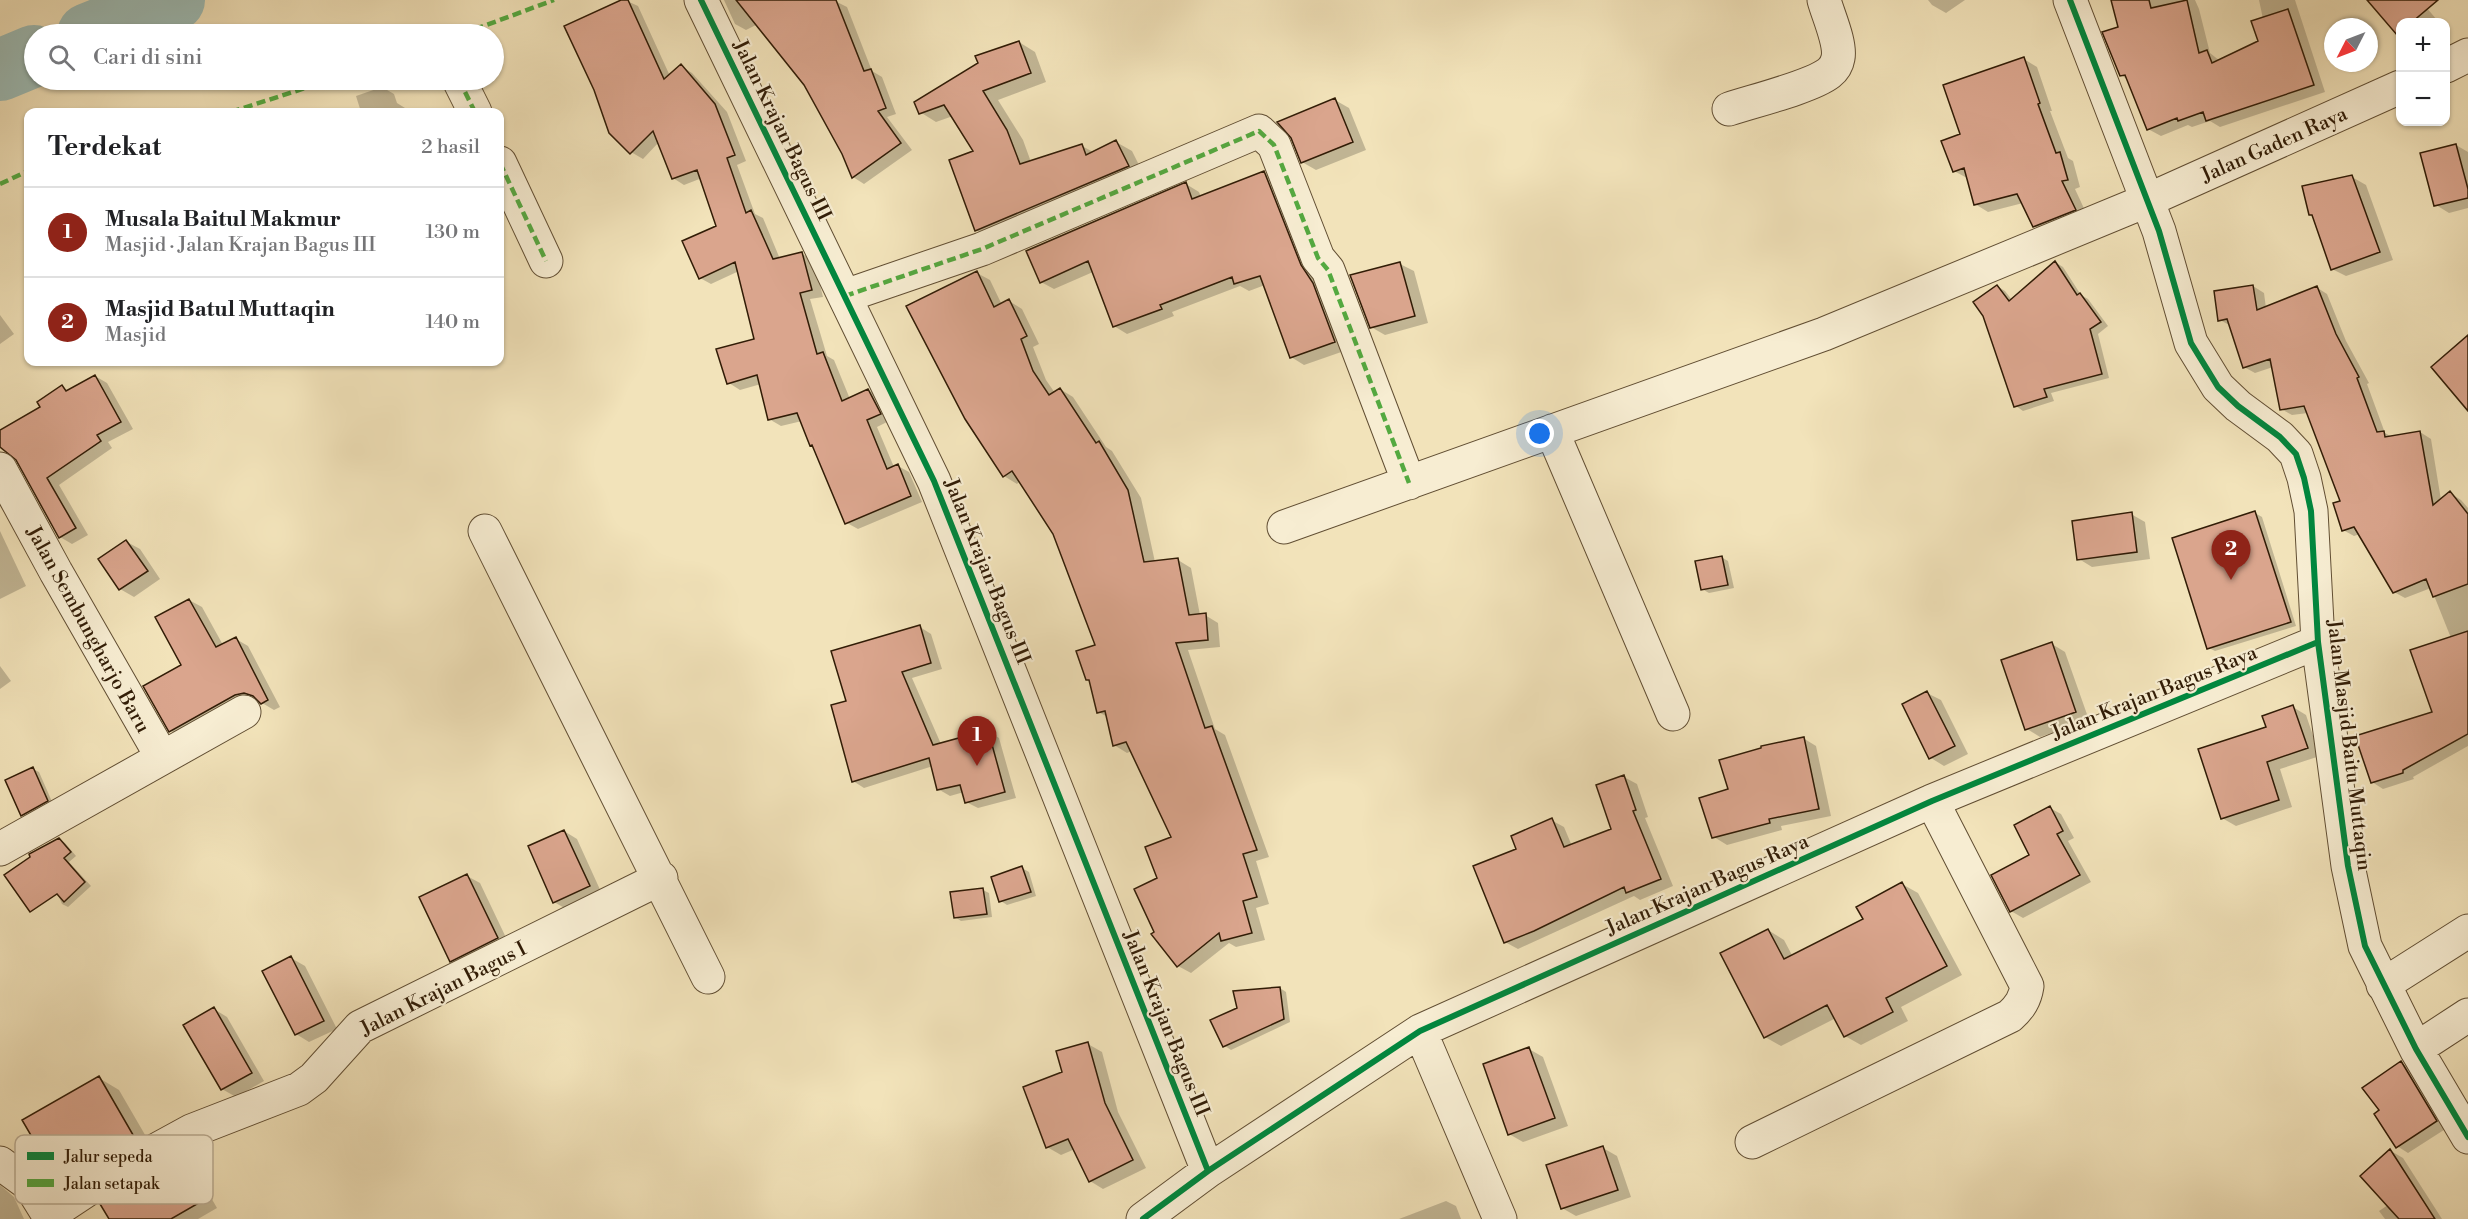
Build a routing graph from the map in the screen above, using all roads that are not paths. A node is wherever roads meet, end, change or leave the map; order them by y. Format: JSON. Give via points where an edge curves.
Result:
{"nodes":[{"id":1,"x":701,"y":0,"type":"edge"},
{"id":2,"x":1824,"y":0,"type":"edge"},
{"id":3,"x":2070,"y":0,"type":"edge"},
{"id":4,"x":2468,"y":55,"type":"edge"},
{"id":5,"x":2450,"y":64,"type":"edge"},
{"id":6,"x":2396,"y":89,"type":"edge"},
{"id":7,"x":464,"y":90,"type":"edge"},
{"id":8,"x":473,"y":108,"type":"edge"},
{"id":9,"x":1729,"y":109,"type":"dead end"},
{"id":10,"x":504,"y":172,"type":"edge"},
{"id":11,"x":2148,"y":200,"type":"junction"},
{"id":12,"x":546,"y":261,"type":"dead end"},
{"id":13,"x":845,"y":296,"type":"junction"},
{"id":14,"x":1552,"y":431,"type":"junction"},
{"id":15,"x":0,"y":469,"type":"edge"},
{"id":16,"x":1409,"y":483,"type":"junction"},
{"id":17,"x":1284,"y":527,"type":"dead end"},
{"id":18,"x":485,"y":531,"type":"dead end"},
{"id":19,"x":2318,"y":642,"type":"junction"},
{"id":20,"x":244,"y":712,"type":"dead end"},
{"id":21,"x":1672,"y":714,"type":"dead end"},
{"id":22,"x":162,"y":757,"type":"junction"},
{"id":23,"x":1932,"y":801,"type":"junction"},
{"id":24,"x":0,"y":849,"type":"edge"},
{"id":25,"x":661,"y":878,"type":"junction"},
{"id":26,"x":2468,"y":931,"type":"edge"},
{"id":27,"x":708,"y":977,"type":"dead end"},
{"id":28,"x":2384,"y":985,"type":"junction"},
{"id":29,"x":2468,"y":1015,"type":"edge"},
{"id":30,"x":1420,"y":1030,"type":"junction"},
{"id":31,"x":2416,"y":1049,"type":"junction"},
{"id":32,"x":184,"y":1135,"type":"edge"},
{"id":33,"x":2468,"y":1137,"type":"edge"},
{"id":34,"x":1752,"y":1142,"type":"dead end"},
{"id":35,"x":0,"y":1163,"type":"edge"},
{"id":36,"x":1208,"y":1171,"type":"junction"},
{"id":37,"x":15,"y":1174,"type":"edge"},
{"id":38,"x":42,"y":1204,"type":"edge"},
{"id":39,"x":68,"y":1204,"type":"edge"},
{"id":40,"x":50,"y":1217,"type":"edge"},
{"id":41,"x":1143,"y":1219,"type":"edge"},
{"id":42,"x":1500,"y":1219,"type":"edge"}],
"edges":[{"from":1,"to":13,"type":"street","name":"Jalan Krajan Bagus III"},
{"from":2,"to":9,"type":"street","via":[[1838,47],[1835,68],[1811,82]]},
{"from":3,"to":11,"type":"street","name":"Jalan Masjid Baitu Muttaqin"},
{"from":4,"to":5,"type":"street"},
{"from":6,"to":11,"type":"street","name":"Jalan Gaden Raya"},
{"from":7,"to":8,"type":"street"},
{"from":10,"to":12,"type":"street"},
{"from":11,"to":14,"type":"street","name":"Jalan Gaden Raya","via":[[1824,334]]},
{"from":11,"to":19,"type":"street","name":"Jalan Masjid Baitu Muttaqin","via":[[2191,343],[2218,387],[2296,454],[2311,511]]},
{"from":13,"to":16,"type":"street","via":[[982,249],[1258,131],[1274,146],[1318,258],[1328,270]]},
{"from":13,"to":36,"type":"street","name":"Jalan Krajan Bagus III","via":[[934,481]]},
{"from":14,"to":16,"type":"street","name":"Jalan Gaden Raya"},
{"from":14,"to":21,"type":"street"},
{"from":15,"to":22,"type":"street","name":"Jalan Sembungharjo Baru"},
{"from":16,"to":17,"type":"street","name":"Jalan Gaden Raya"},
{"from":18,"to":25,"type":"street"},
{"from":19,"to":23,"type":"street","name":"Jalan Krajan Bagus Raya"},
{"from":19,"to":28,"type":"street","name":"Jalan Masjid Baitu Muttaqin","via":[[2348,866],[2365,946]]},
{"from":20,"to":22,"type":"street"},
{"from":22,"to":24,"type":"street"},
{"from":23,"to":30,"type":"street","name":"Jalan Krajan Bagus Raya"},
{"from":23,"to":34,"type":"street","via":[[2027,986],[2019,1008],[2010,1016]]},
{"from":25,"to":27,"type":"street"},
{"from":25,"to":32,"type":"street","name":"Jalan Krajan Bagus I","via":[[360,1027],[299,1089]]},
{"from":26,"to":28,"type":"street"},
{"from":28,"to":31,"type":"street","name":"Jalan Masjid Baitu Muttaqin"},
{"from":29,"to":31,"type":"street"},
{"from":30,"to":36,"type":"street","name":"Jalan Krajan Bagus Raya"},
{"from":30,"to":42,"type":"street"},
{"from":31,"to":33,"type":"street","name":"Jalan Masjid Baitu Muttaqin"},
{"from":35,"to":37,"type":"street"},
{"from":36,"to":41,"type":"street","name":"Jalan Krajan Bagus Raya"},
{"from":38,"to":40,"type":"street"},
{"from":39,"to":40,"type":"street","name":"Jalan Krajan Bagus I"}]}
